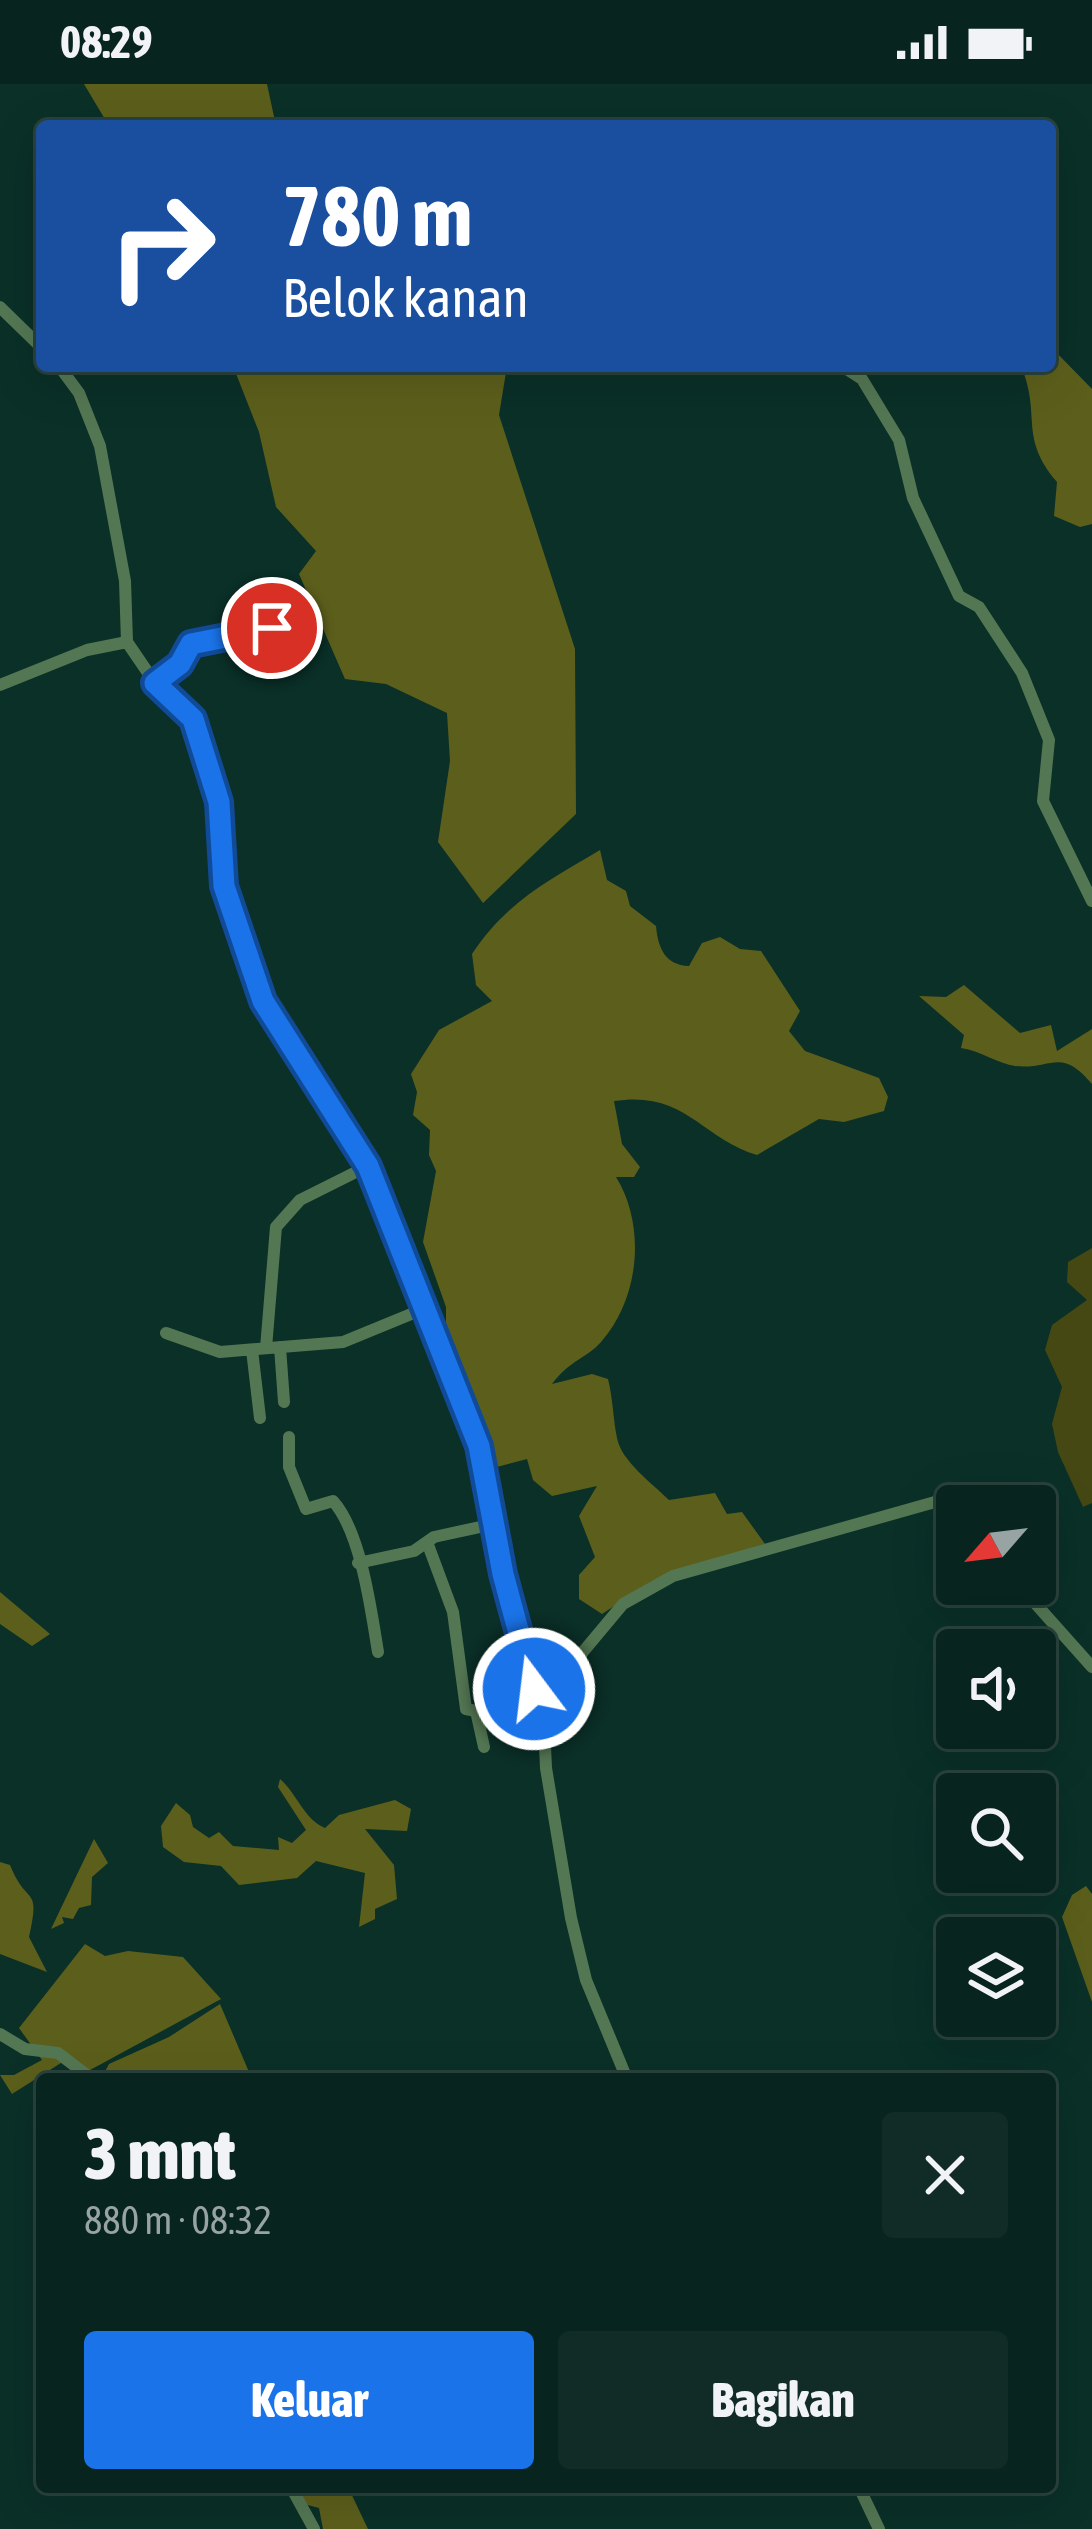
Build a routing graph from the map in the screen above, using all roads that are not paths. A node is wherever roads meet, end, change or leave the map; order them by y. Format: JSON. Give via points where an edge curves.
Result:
{"nodes":[{"id":1,"x":0,"y":307,"type":"edge"},
{"id":2,"x":36,"y":342,"type":"edge"},
{"id":3,"x":63,"y":372,"type":"edge"},
{"id":4,"x":851,"y":372,"type":"edge"},
{"id":5,"x":272,"y":628,"type":"dead end"},
{"id":6,"x":127,"y":641,"type":"junction"},
{"id":7,"x":155,"y":683,"type":"junction"},
{"id":8,"x":0,"y":685,"type":"edge"},
{"id":9,"x":1092,"y":901,"type":"edge"},
{"id":10,"x":368,"y":1166,"type":"junction"},
{"id":11,"x":421,"y":1310,"type":"junction"},
{"id":12,"x":166,"y":1333,"type":"dead end"},
{"id":13,"x":266,"y":1348,"type":"junction"},
{"id":14,"x":284,"y":1402,"type":"dead end"},
{"id":15,"x":260,"y":1418,"type":"dead end"},
{"id":16,"x":289,"y":1437,"type":"dead end"},
{"id":17,"x":936,"y":1502,"type":"edge"},
{"id":18,"x":494,"y":1525,"type":"junction"},
{"id":19,"x":427,"y":1542,"type":"junction"},
{"id":20,"x":358,"y":1563,"type":"junction"},
{"id":21,"x":1037,"y":1605,"type":"edge"},
{"id":22,"x":378,"y":1652,"type":"dead end"},
{"id":23,"x":1092,"y":1667,"type":"edge"},
{"id":24,"x":534,"y":1689,"type":"junction"},
{"id":25,"x":484,"y":1747,"type":"dead end"},
{"id":26,"x":0,"y":2034,"type":"edge"},
{"id":27,"x":84,"y":2073,"type":"edge"},
{"id":28,"x":625,"y":2073,"type":"edge"},
{"id":29,"x":295,"y":2493,"type":"edge"},
{"id":30,"x":862,"y":2493,"type":"edge"},
{"id":31,"x":314,"y":2529,"type":"edge"},
{"id":32,"x":879,"y":2529,"type":"edge"}],
"edges":[{"from":1,"to":2,"type":"street"},
{"from":3,"to":6,"type":"street","via":[[100,446],[125,581]]},
{"from":4,"to":9,"type":"street","via":[[899,440],[913,498],[959,596],[979,608],[1022,673],[1049,740],[1043,801]]},
{"from":5,"to":7,"type":"street","via":[[191,644]]},
{"from":6,"to":7,"type":"street"},
{"from":6,"to":8,"type":"street"},
{"from":7,"to":10,"type":"street","via":[[193,719],[219,802],[224,886],[263,1001]]},
{"from":10,"to":11,"type":"street"},
{"from":10,"to":13,"type":"street","via":[[284,1212]]},
{"from":11,"to":13,"type":"street","via":[[344,1342]]},
{"from":11,"to":18,"type":"street","via":[[479,1446]]},
{"from":12,"to":13,"type":"street","via":[[218,1352]]},
{"from":13,"to":14,"type":"street"},
{"from":13,"to":15,"type":"street"},
{"from":16,"to":20,"type":"street","via":[[300,1498],[308,1510],[335,1503]]},
{"from":17,"to":24,"type":"street","via":[[674,1576],[622,1604],[572,1665]]},
{"from":18,"to":19,"type":"street"},
{"from":18,"to":24,"type":"street"},
{"from":19,"to":20,"type":"street"},
{"from":19,"to":25,"type":"street","via":[[453,1612],[460,1693],[481,1720]]},
{"from":20,"to":22,"type":"street"},
{"from":21,"to":23,"type":"street"},
{"from":24,"to":28,"type":"street","via":[[571,1918],[586,1980]]},
{"from":26,"to":27,"type":"street","via":[[58,2053]]},
{"from":29,"to":31,"type":"street"},
{"from":30,"to":32,"type":"street"}]}
